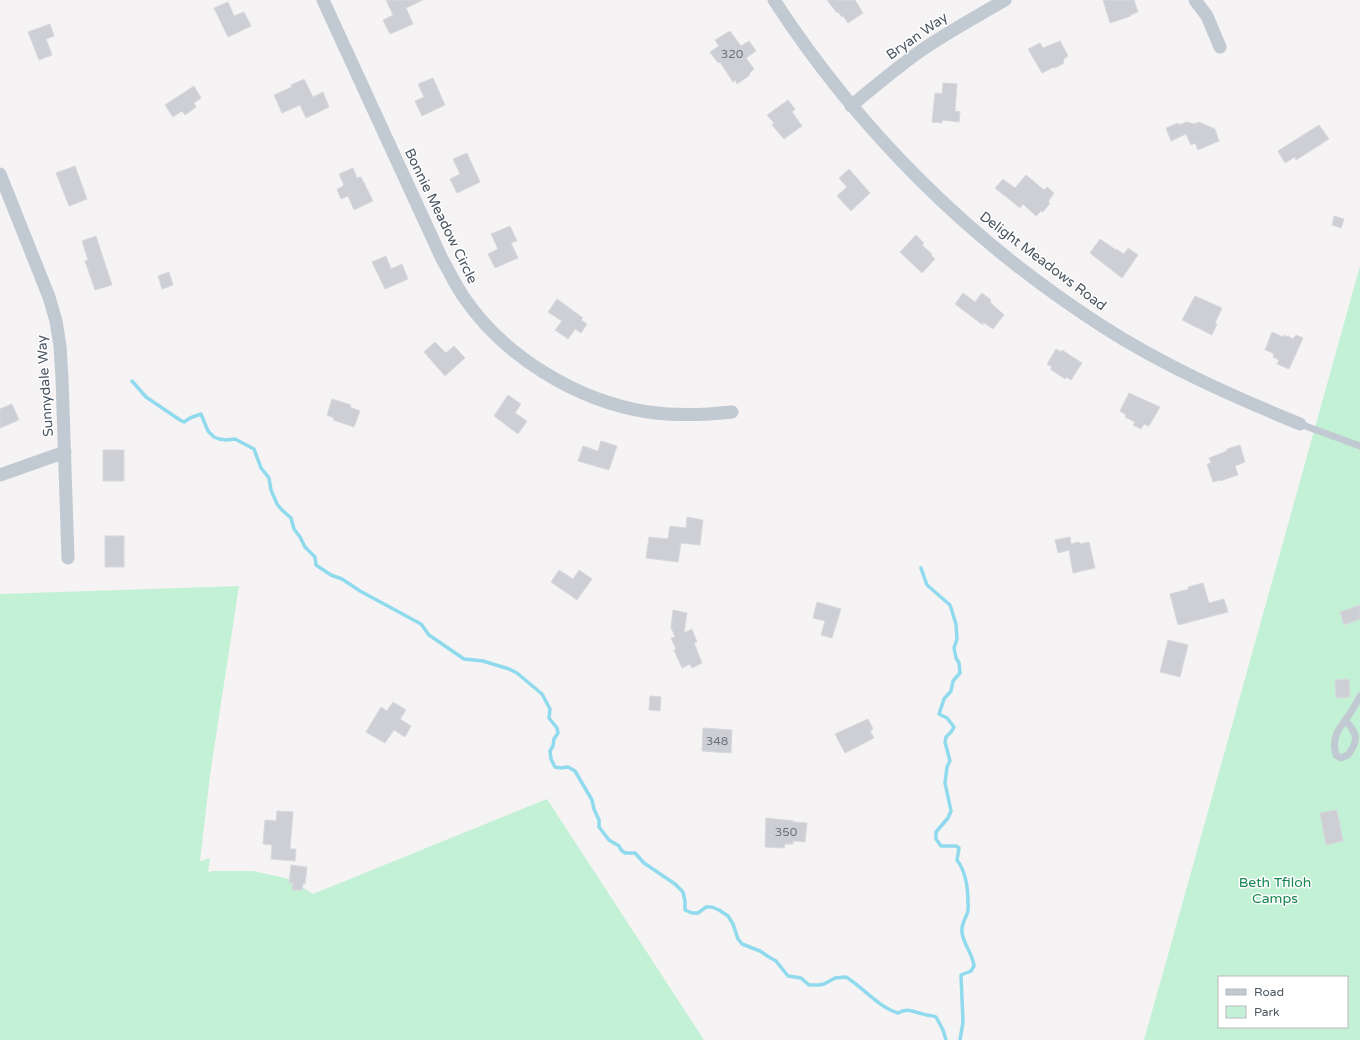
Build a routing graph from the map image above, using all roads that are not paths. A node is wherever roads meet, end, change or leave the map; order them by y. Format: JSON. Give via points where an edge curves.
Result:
{"nodes":[{"id":1,"x":323,"y":0,"type":"edge"},
{"id":2,"x":774,"y":0,"type":"edge"},
{"id":3,"x":1005,"y":0,"type":"edge"},
{"id":4,"x":1195,"y":0,"type":"edge"},
{"id":5,"x":1220,"y":46,"type":"dead end"},
{"id":6,"x":851,"y":106,"type":"junction"},
{"id":7,"x":0,"y":174,"type":"edge"},
{"id":8,"x":732,"y":412,"type":"dead end"},
{"id":9,"x":1300,"y":424,"type":"joint"},
{"id":10,"x":1360,"y":446,"type":"edge"},
{"id":11,"x":65,"y":452,"type":"junction"},
{"id":12,"x":0,"y":475,"type":"edge"},
{"id":13,"x":68,"y":558,"type":"dead end"},
{"id":14,"x":1360,"y":696,"type":"edge"},
{"id":15,"x":1346,"y":720,"type":"junction"}],
"edges":[{"from":1,"to":8,"type":"street","name":"Bonnie Meadow Circle","via":[[442,259],[464,297],[483,321],[523,359],[559,382],[606,402],[665,414]]},
{"from":2,"to":6,"type":"street","name":"Delight Meadows Road","via":[[820,67]]},
{"from":3,"to":6,"type":"street","name":"Bryan Way","via":[[918,53]]},
{"from":4,"to":5,"type":"street","via":[[1207,16]]},
{"from":6,"to":9,"type":"street","name":"Delight Meadows Road","via":[[956,215],[989,244],[1055,293],[1142,350],[1206,383]]},
{"from":7,"to":11,"type":"street","name":"Sunnydale Way","via":[[49,297],[56,321],[60,346]]},
{"from":9,"to":10,"type":"lane"},
{"from":11,"to":12,"type":"street"},
{"from":11,"to":13,"type":"street","name":"Sunnydale Way"},
{"from":14,"to":15,"type":"lane"},
{"from":15,"to":15,"type":"lane","via":[[1336,732],[1334,742],[1336,755],[1341,758],[1348,756],[1356,741],[1356,734]]}]}
